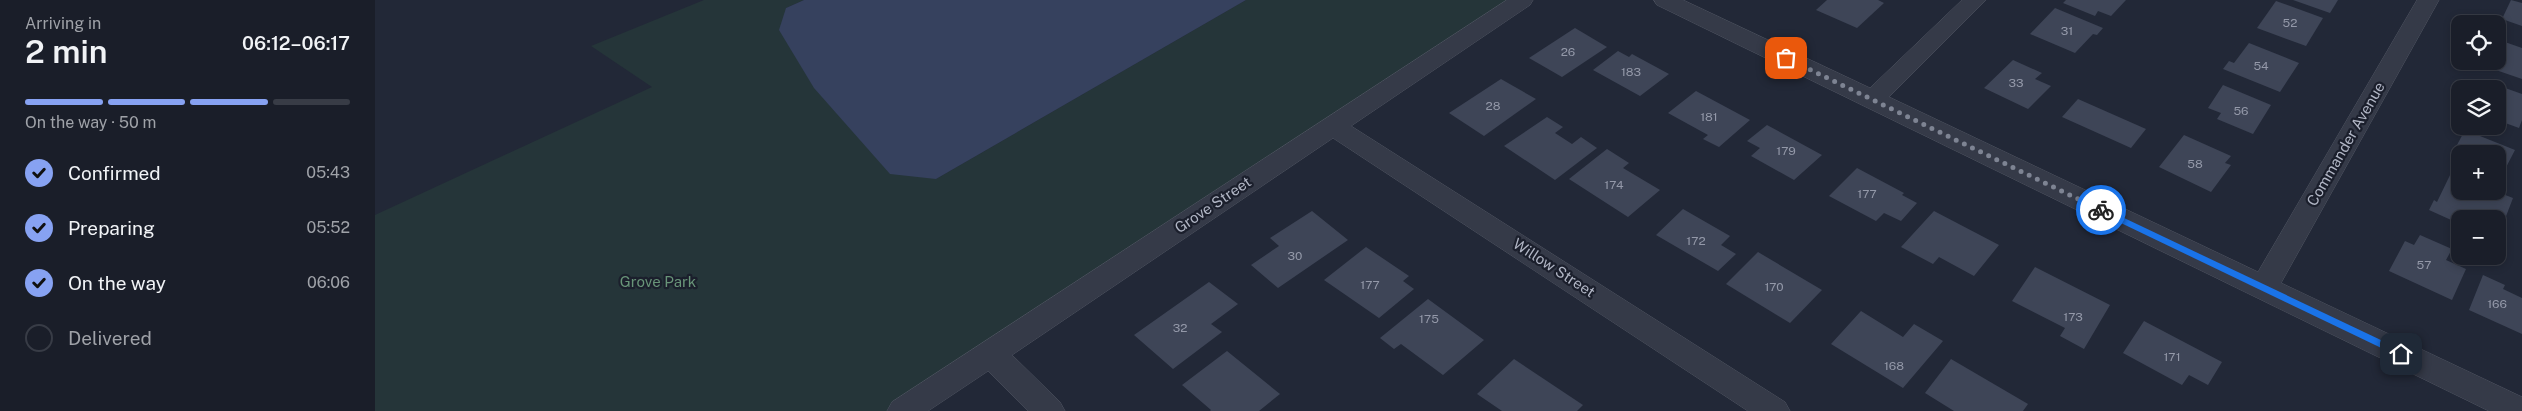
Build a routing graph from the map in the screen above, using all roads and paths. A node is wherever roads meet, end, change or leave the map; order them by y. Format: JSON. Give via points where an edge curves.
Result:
{"nodes":[{"id":1,"x":1523,"y":0,"type":"edge"},
{"id":2,"x":1665,"y":0,"type":"edge"},
{"id":3,"x":1975,"y":0,"type":"edge"},
{"id":4,"x":2428,"y":0,"type":"edge"},
{"id":5,"x":1872,"y":100,"type":"junction"},
{"id":6,"x":1333,"y":126,"type":"junction"},
{"id":7,"x":2264,"y":288,"type":"junction"},
{"id":8,"x":990,"y":353,"type":"junction"},
{"id":9,"x":903,"y":411,"type":"edge"},
{"id":10,"x":1049,"y":411,"type":"edge"},
{"id":11,"x":1774,"y":411,"type":"edge"},
{"id":12,"x":2520,"y":411,"type":"edge"}],
"edges":[{"from":1,"to":6,"type":"street","name":"Grove Street"},
{"from":2,"to":5,"type":"street"},
{"from":3,"to":5,"type":"street"},
{"from":4,"to":7,"type":"street","name":"Commander Avenue"},
{"from":5,"to":7,"type":"street"},
{"from":6,"to":8,"type":"street","name":"Grove Street"},
{"from":6,"to":11,"type":"street","name":"Willow Street"},
{"from":7,"to":12,"type":"street"},
{"from":8,"to":9,"type":"street","name":"Grove Street"},
{"from":8,"to":10,"type":"street"}]}
